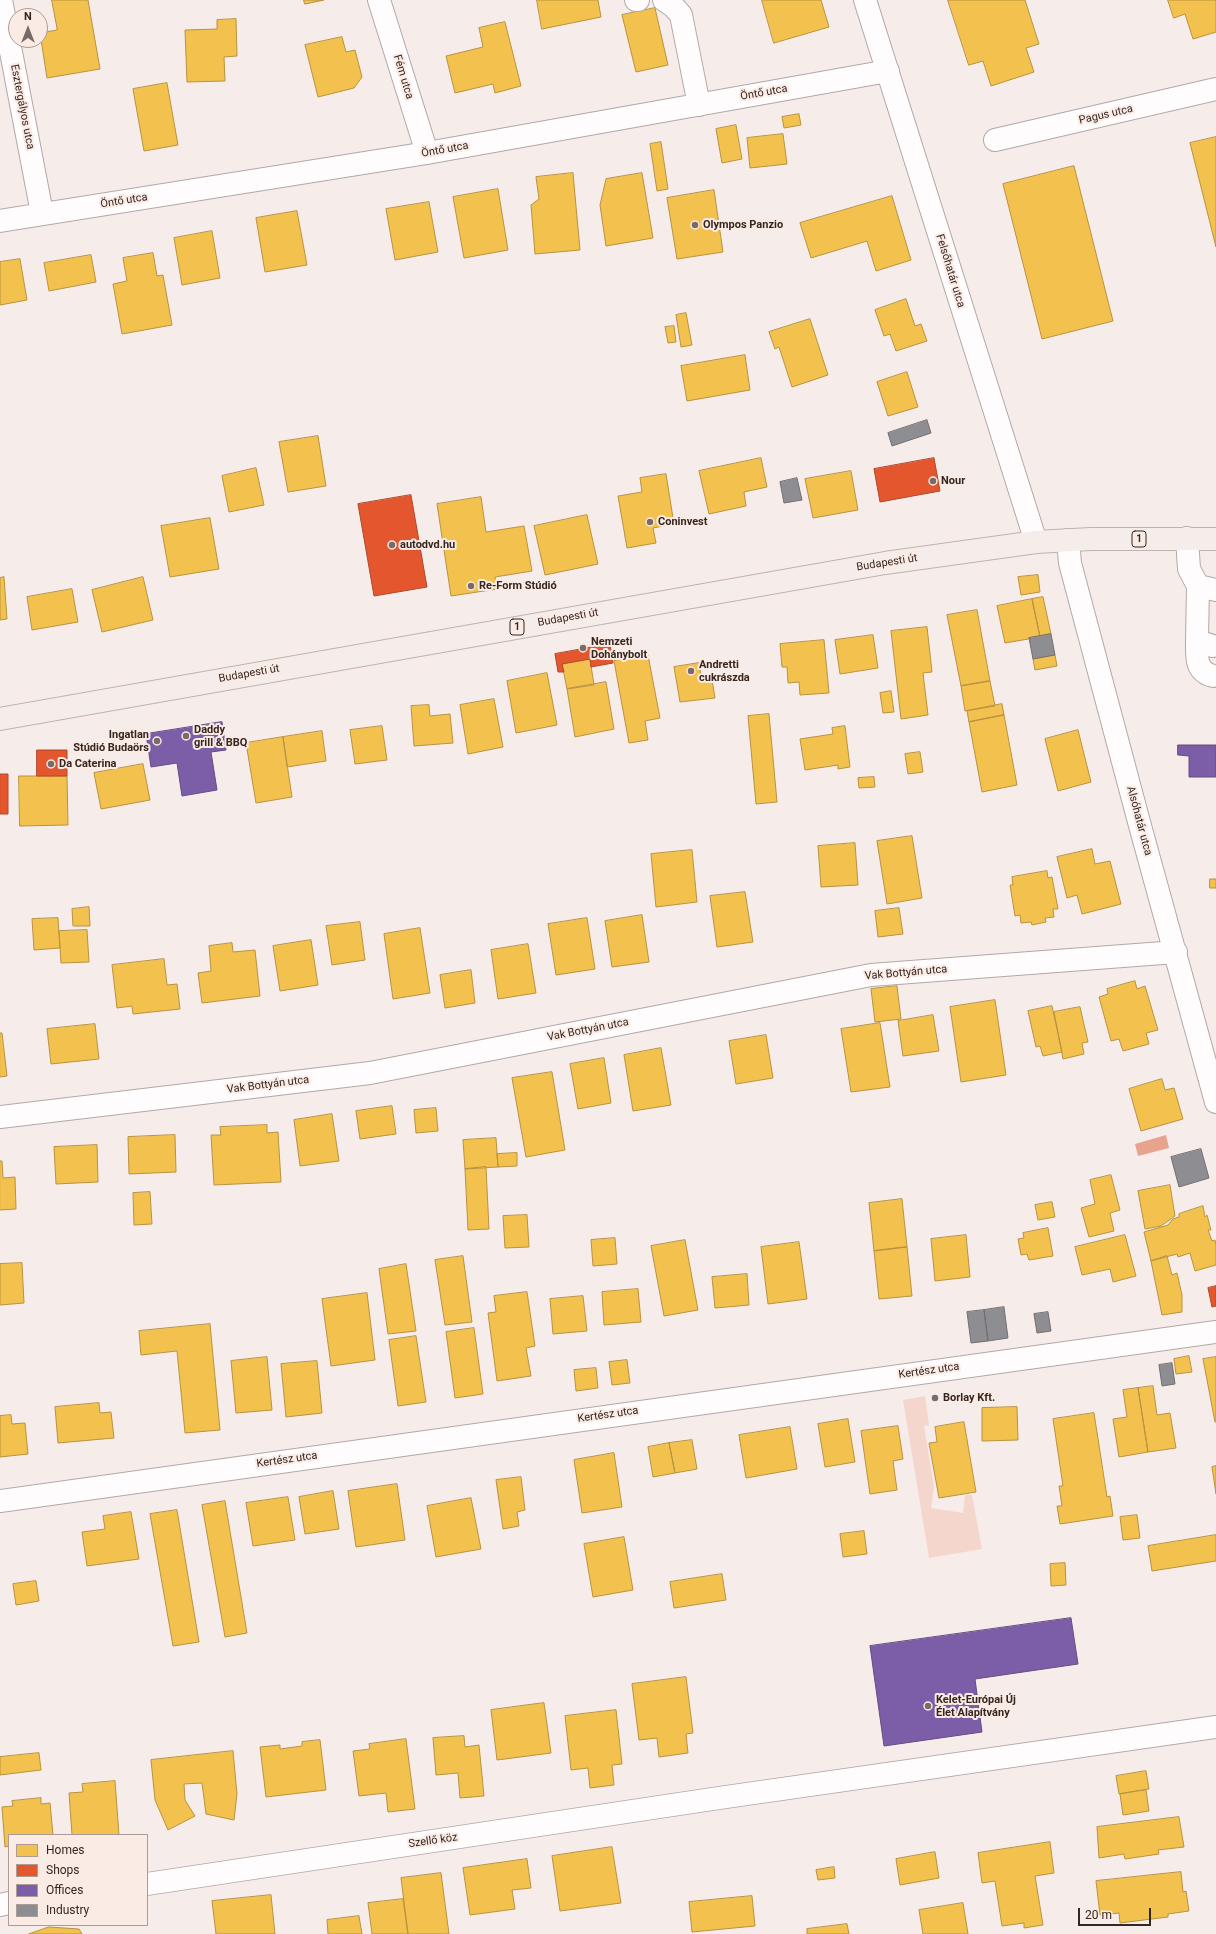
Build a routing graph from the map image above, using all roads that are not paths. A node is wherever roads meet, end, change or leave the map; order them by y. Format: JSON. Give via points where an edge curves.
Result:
{"nodes":[{"id":1,"x":1,"y":0,"type":"edge"},
{"id":2,"x":379,"y":0,"type":"edge"},
{"id":3,"x":664,"y":0,"type":"edge"},
{"id":4,"x":865,"y":0,"type":"edge"},
{"id":5,"x":888,"y":71,"type":"junction"},
{"id":6,"x":1216,"y":89,"type":"edge"},
{"id":7,"x":699,"y":105,"type":"junction"},
{"id":8,"x":995,"y":140,"type":"dead end"},
{"id":9,"x":426,"y":153,"type":"junction"},
{"id":10,"x":42,"y":214,"type":"junction"},
{"id":11,"x":0,"y":221,"type":"edge"},
{"id":12,"x":1187,"y":538,"type":"junction"},
{"id":13,"x":1216,"y":539,"type":"edge"},
{"id":14,"x":1068,"y":540,"type":"junction"},
{"id":15,"x":1036,"y":542,"type":"junction"},
{"id":16,"x":1207,"y":588,"type":"edge"},
{"id":17,"x":1213,"y":676,"type":"dead end"},
{"id":18,"x":0,"y":719,"type":"edge"},
{"id":19,"x":1176,"y":952,"type":"junction"},
{"id":20,"x":1216,"y":1102,"type":"edge"},
{"id":21,"x":0,"y":1117,"type":"edge"},
{"id":22,"x":1216,"y":1332,"type":"edge"},
{"id":23,"x":0,"y":1501,"type":"edge"},
{"id":24,"x":1216,"y":1727,"type":"edge"},
{"id":25,"x":148,"y":1884,"type":"edge"}],
"edges":[{"from":1,"to":10,"type":"street","name":"Esztergályos utca"},
{"from":2,"to":9,"type":"street","name":"Fém utca"},
{"from":3,"to":7,"type":"street","via":[[674,6],[681,15]]},
{"from":4,"to":5,"type":"street","name":"Felsőhatár utca"},
{"from":5,"to":7,"type":"street","name":"Öntő utca"},
{"from":5,"to":15,"type":"street","name":"Felsőhatár utca"},
{"from":6,"to":8,"type":"street","name":"Pagus utca"},
{"from":7,"to":9,"type":"street","name":"Öntő utca"},
{"from":9,"to":10,"type":"street","name":"Öntő utca"},
{"from":10,"to":11,"type":"street","name":"Öntő utca"},
{"from":12,"to":13,"type":"main road","number":"1"},
{"from":12,"to":14,"type":"main road","name":"Budapesti út","number":"1"},
{"from":12,"to":16,"type":"street","via":[[1189,568]]},
{"from":14,"to":15,"type":"main road","name":"Budapesti út","number":"1"},
{"from":14,"to":19,"type":"street","name":"Alsóhatár utca","via":[[1070,563]]},
{"from":15,"to":18,"type":"main road","name":"Budapesti út","number":"1","via":[[787,579]]},
{"from":16,"to":17,"type":"street","via":[[1205,643],[1197,663],[1206,674]]},
{"from":19,"to":20,"type":"street","name":"Alsóhatár utca"},
{"from":19,"to":21,"type":"street","name":"Vak Bottyán utca","via":[[871,975],[370,1072]]},
{"from":22,"to":23,"type":"street","name":"Kertész utca"},
{"from":24,"to":25,"type":"street","name":"Szellő köz"}]}
